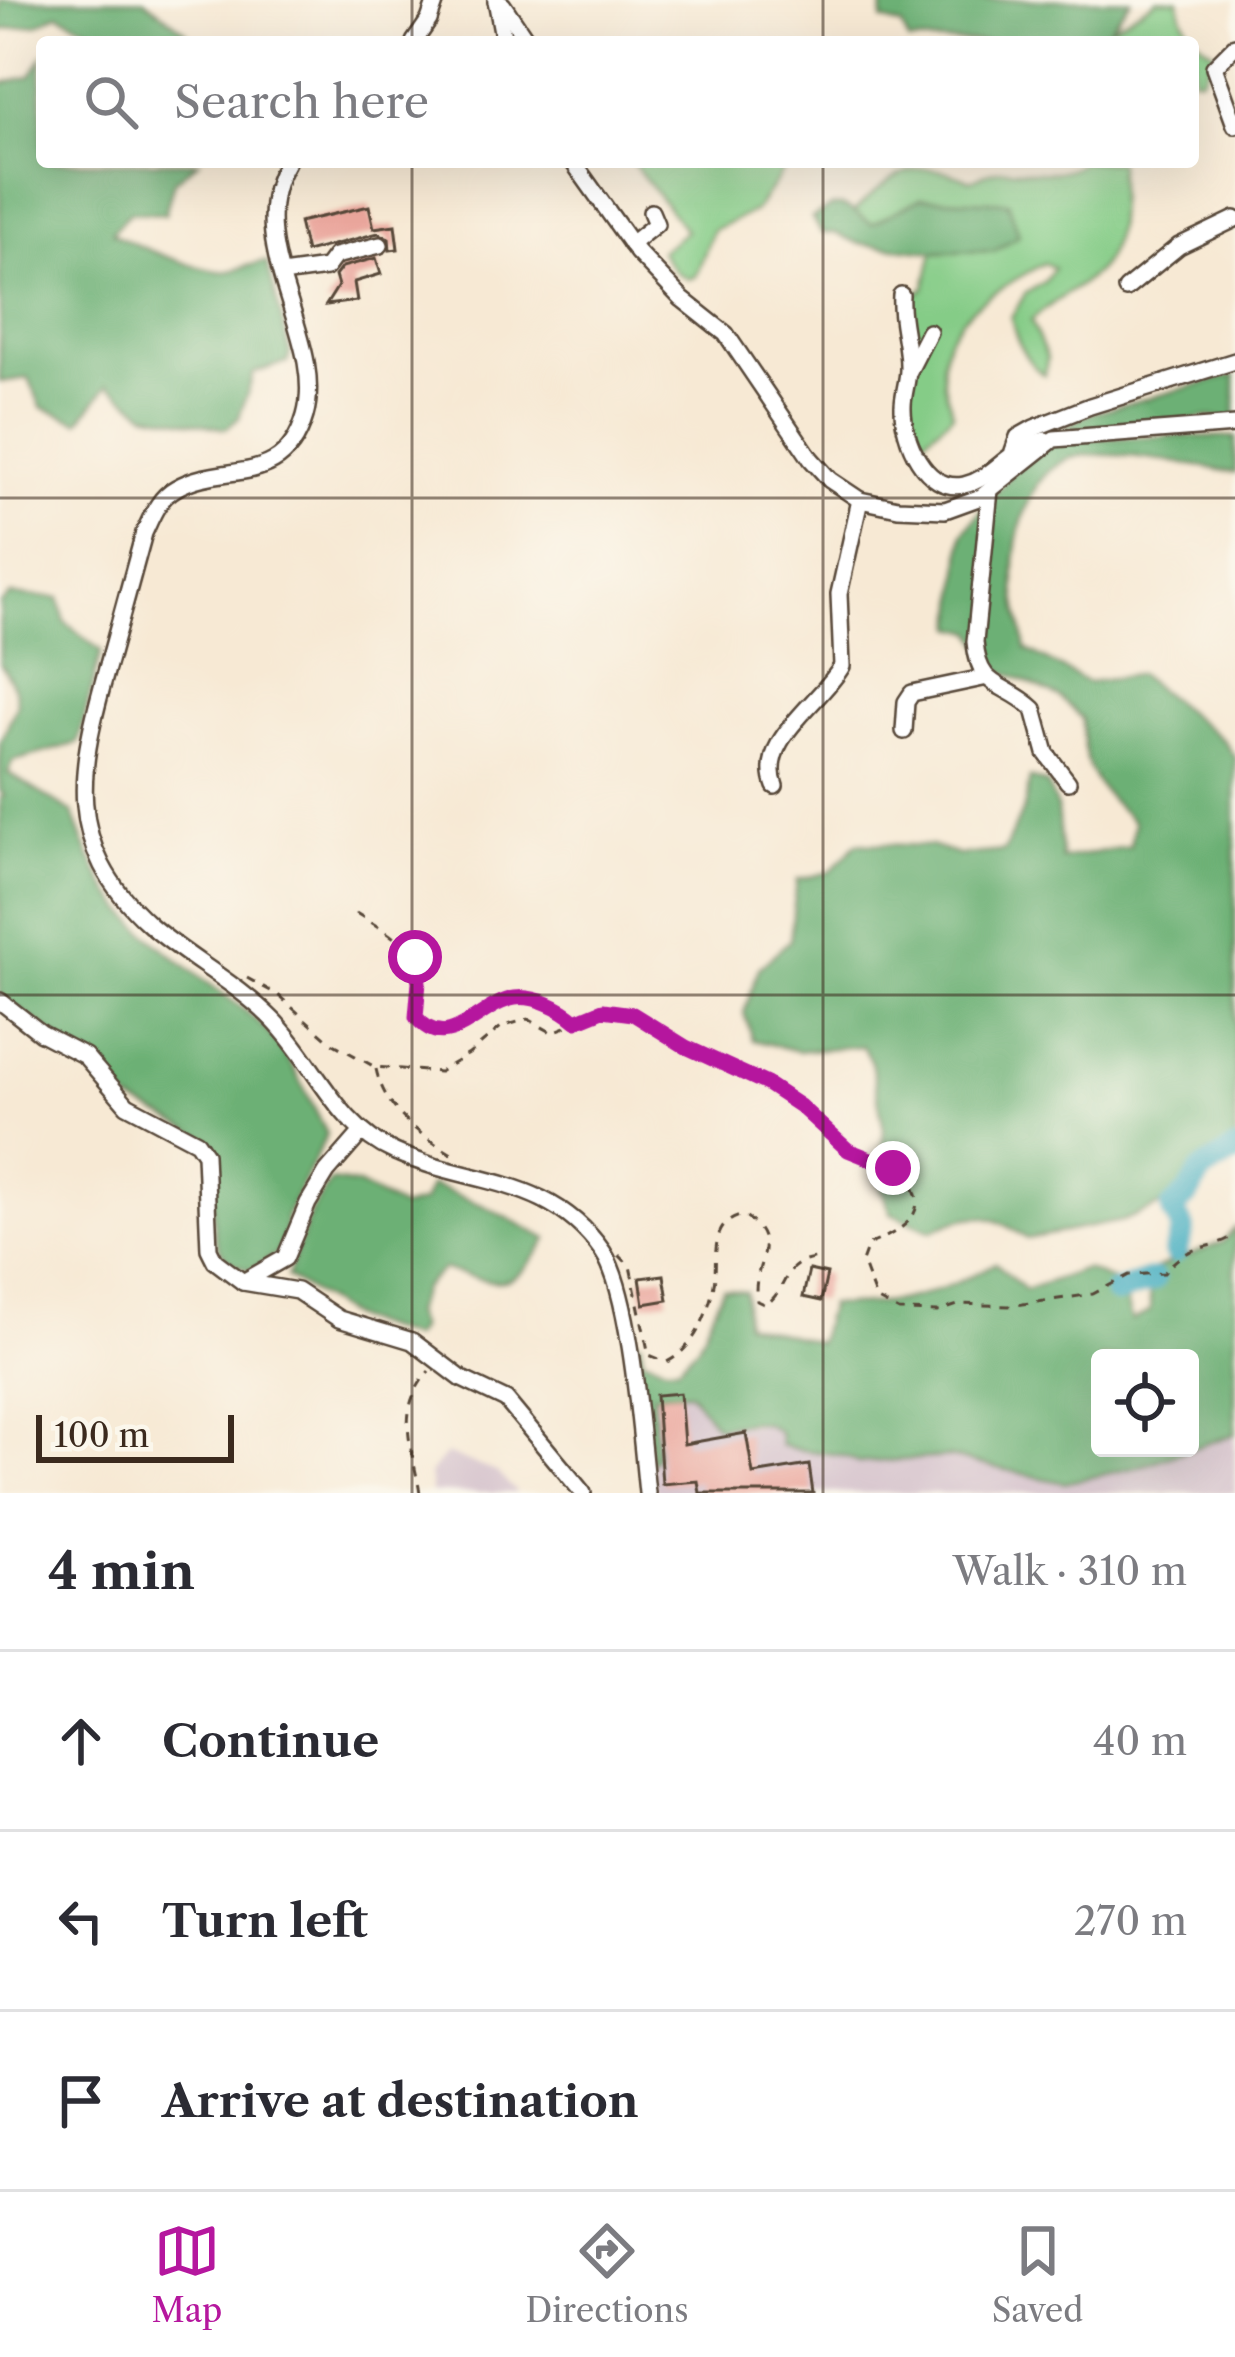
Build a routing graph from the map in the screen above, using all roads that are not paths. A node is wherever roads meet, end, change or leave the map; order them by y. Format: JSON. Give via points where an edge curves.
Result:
{"nodes":[{"id":1,"x":436,"y":0,"type":"edge"},
{"id":2,"x":496,"y":0,"type":"edge"},
{"id":3,"x":418,"y":36,"type":"edge"},
{"id":4,"x":503,"y":36,"type":"edge"},
{"id":5,"x":524,"y":36,"type":"edge"},
{"id":6,"x":1235,"y":46,"type":"edge"},
{"id":7,"x":1235,"y":125,"type":"edge"},
{"id":8,"x":284,"y":168,"type":"edge"},
{"id":9,"x":577,"y":168,"type":"edge"},
{"id":10,"x":651,"y":212,"type":"dead end"},
{"id":11,"x":1235,"y":219,"type":"edge"},
{"id":12,"x":632,"y":244,"type":"junction"},
{"id":13,"x":380,"y":245,"type":"dead end"},
{"id":14,"x":282,"y":274,"type":"junction"},
{"id":15,"x":1126,"y":289,"type":"dead end"},
{"id":16,"x":901,"y":295,"type":"dead end"},
{"id":17,"x":929,"y":332,"type":"dead end"},
{"id":18,"x":1235,"y":361,"type":"edge"},
{"id":19,"x":909,"y":371,"type":"junction"},
{"id":20,"x":1235,"y":425,"type":"edge"},
{"id":21,"x":1054,"y":439,"type":"junction"},
{"id":22,"x":1013,"y":452,"type":"junction"},
{"id":23,"x":990,"y":490,"type":"junction"},
{"id":24,"x":860,"y":500,"type":"junction"},
{"id":25,"x":983,"y":678,"type":"junction"},
{"id":26,"x":904,"y":731,"type":"dead end"},
{"id":27,"x":1068,"y":782,"type":"dead end"},
{"id":28,"x":775,"y":786,"type":"dead end"},
{"id":29,"x":0,"y":1001,"type":"edge"},
{"id":30,"x":361,"y":1133,"type":"junction"},
{"id":31,"x":243,"y":1282,"type":"junction"},
{"id":32,"x":583,"y":1493,"type":"edge"},
{"id":33,"x":647,"y":1493,"type":"edge"}],
"edges":[{"from":1,"to":3,"type":"street"},
{"from":2,"to":4,"type":"street"},
{"from":2,"to":5,"type":"street"},
{"from":6,"to":7,"type":"street","via":[[1214,67]]},
{"from":8,"to":14,"type":"street","via":[[270,210]]},
{"from":9,"to":12,"type":"street"},
{"from":10,"to":12,"type":"street","via":[[652,231]]},
{"from":11,"to":15,"type":"street","via":[[1179,246]]},
{"from":12,"to":24,"type":"street","via":[[726,334],[811,459]]},
{"from":13,"to":14,"type":"street","via":[[335,256],[326,268]]},
{"from":14,"to":30,"type":"street","via":[[308,401],[297,437],[266,466],[178,486],[155,507],[86,745],[83,788],[107,875],[149,923],[270,1016]]},
{"from":16,"to":19,"type":"street"},
{"from":17,"to":19,"type":"street"},
{"from":18,"to":22,"type":"street","via":[[1034,428],[1018,437]]},
{"from":19,"to":22,"type":"street","via":[[904,423],[932,476],[969,484]]},
{"from":20,"to":21,"type":"street"},
{"from":21,"to":22,"type":"street"},
{"from":21,"to":23,"type":"street"},
{"from":23,"to":24,"type":"street","via":[[945,510]]},
{"from":23,"to":25,"type":"street","via":[[975,642]]},
{"from":24,"to":28,"type":"street","via":[[839,593],[842,666],[772,754]]},
{"from":25,"to":26,"type":"street","via":[[912,693]]},
{"from":25,"to":27,"type":"street","via":[[1034,709],[1046,753]]},
{"from":29,"to":31,"type":"street","via":[[85,1056],[127,1105],[197,1142],[205,1154],[209,1250]]},
{"from":30,"to":31,"type":"street","via":[[327,1172],[285,1258]]},
{"from":30,"to":33,"type":"street","via":[[572,1214],[614,1272]]},
{"from":31,"to":32,"type":"street","via":[[297,1292],[339,1319],[412,1341],[506,1400]]}]}
